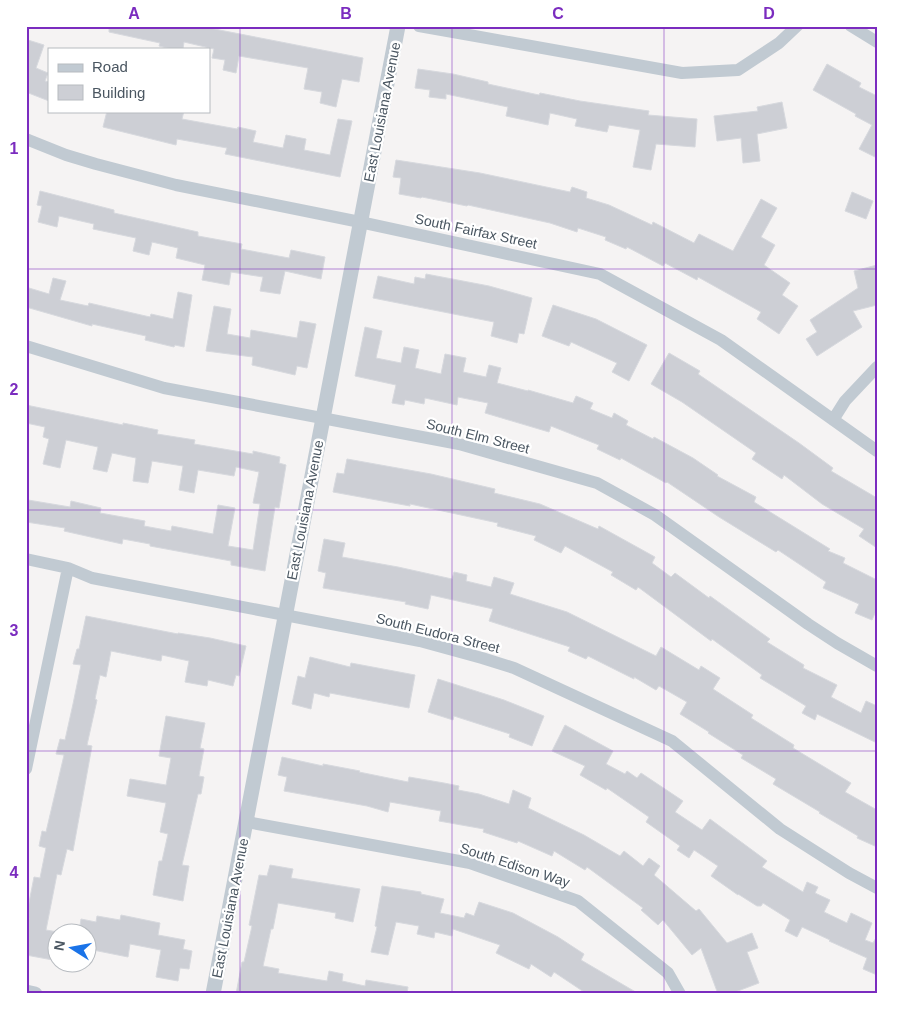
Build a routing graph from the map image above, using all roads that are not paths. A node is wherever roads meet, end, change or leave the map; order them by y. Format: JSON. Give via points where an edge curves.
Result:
{"nodes":[{"id":1,"x":398,"y":26,"type":"edge"},
{"id":2,"x":419,"y":26,"type":"edge"},
{"id":3,"x":797,"y":26,"type":"edge"},
{"id":4,"x":852,"y":26,"type":"edge"},
{"id":5,"x":877,"y":42,"type":"edge"},
{"id":6,"x":26,"y":139,"type":"edge"},
{"id":7,"x":360,"y":222,"type":"junction"},
{"id":8,"x":26,"y":346,"type":"edge"},
{"id":9,"x":877,"y":367,"type":"edge"},
{"id":10,"x":323,"y":419,"type":"junction"},
{"id":11,"x":833,"y":420,"type":"junction"},
{"id":12,"x":877,"y":451,"type":"edge"},
{"id":13,"x":26,"y":559,"type":"edge"},
{"id":14,"x":68,"y":568,"type":"junction"},
{"id":15,"x":286,"y":615,"type":"junction"},
{"id":16,"x":877,"y":666,"type":"edge"},
{"id":17,"x":26,"y":769,"type":"edge"},
{"id":18,"x":246,"y":822,"type":"junction"},
{"id":19,"x":877,"y":888,"type":"edge"},
{"id":20,"x":26,"y":992,"type":"edge"},
{"id":21,"x":35,"y":994,"type":"edge"},
{"id":22,"x":214,"y":994,"type":"edge"},
{"id":23,"x":680,"y":994,"type":"edge"}],
"edges":[{"from":1,"to":7,"type":"street","name":"East Louisiana Avenue"},
{"from":2,"to":3,"type":"street","via":[[682,73],[738,70],[779,43]]},
{"from":4,"to":5,"type":"street"},
{"from":6,"to":7,"type":"street","name":"South Fairfax Street","via":[[128,174]]},
{"from":7,"to":10,"type":"street","name":"East Louisiana Avenue"},
{"from":7,"to":11,"type":"street","name":"South Fairfax Street","via":[[600,274],[721,340]]},
{"from":8,"to":10,"type":"street","name":"South Elm Street","via":[[164,388]]},
{"from":9,"to":11,"type":"street","via":[[845,401]]},
{"from":10,"to":15,"type":"street","name":"East Louisiana Avenue"},
{"from":10,"to":16,"type":"street","name":"South Elm Street","via":[[459,444],[597,483],[655,515],[815,628]]},
{"from":11,"to":12,"type":"street","name":"South Fairfax Street"},
{"from":13,"to":14,"type":"street","name":"South Eudora Street"},
{"from":14,"to":15,"type":"street","name":"South Eudora Street","via":[[92,578]]},
{"from":14,"to":17,"type":"street"},
{"from":15,"to":18,"type":"street","name":"East Louisiana Avenue"},
{"from":15,"to":19,"type":"street","name":"South Eudora Street","via":[[420,641],[514,668],[672,740],[780,829]]},
{"from":18,"to":22,"type":"street","name":"East Louisiana Avenue"},
{"from":18,"to":23,"type":"street","name":"South Edison Way","via":[[470,863],[578,901],[668,973]]},
{"from":20,"to":21,"type":"street"}]}
